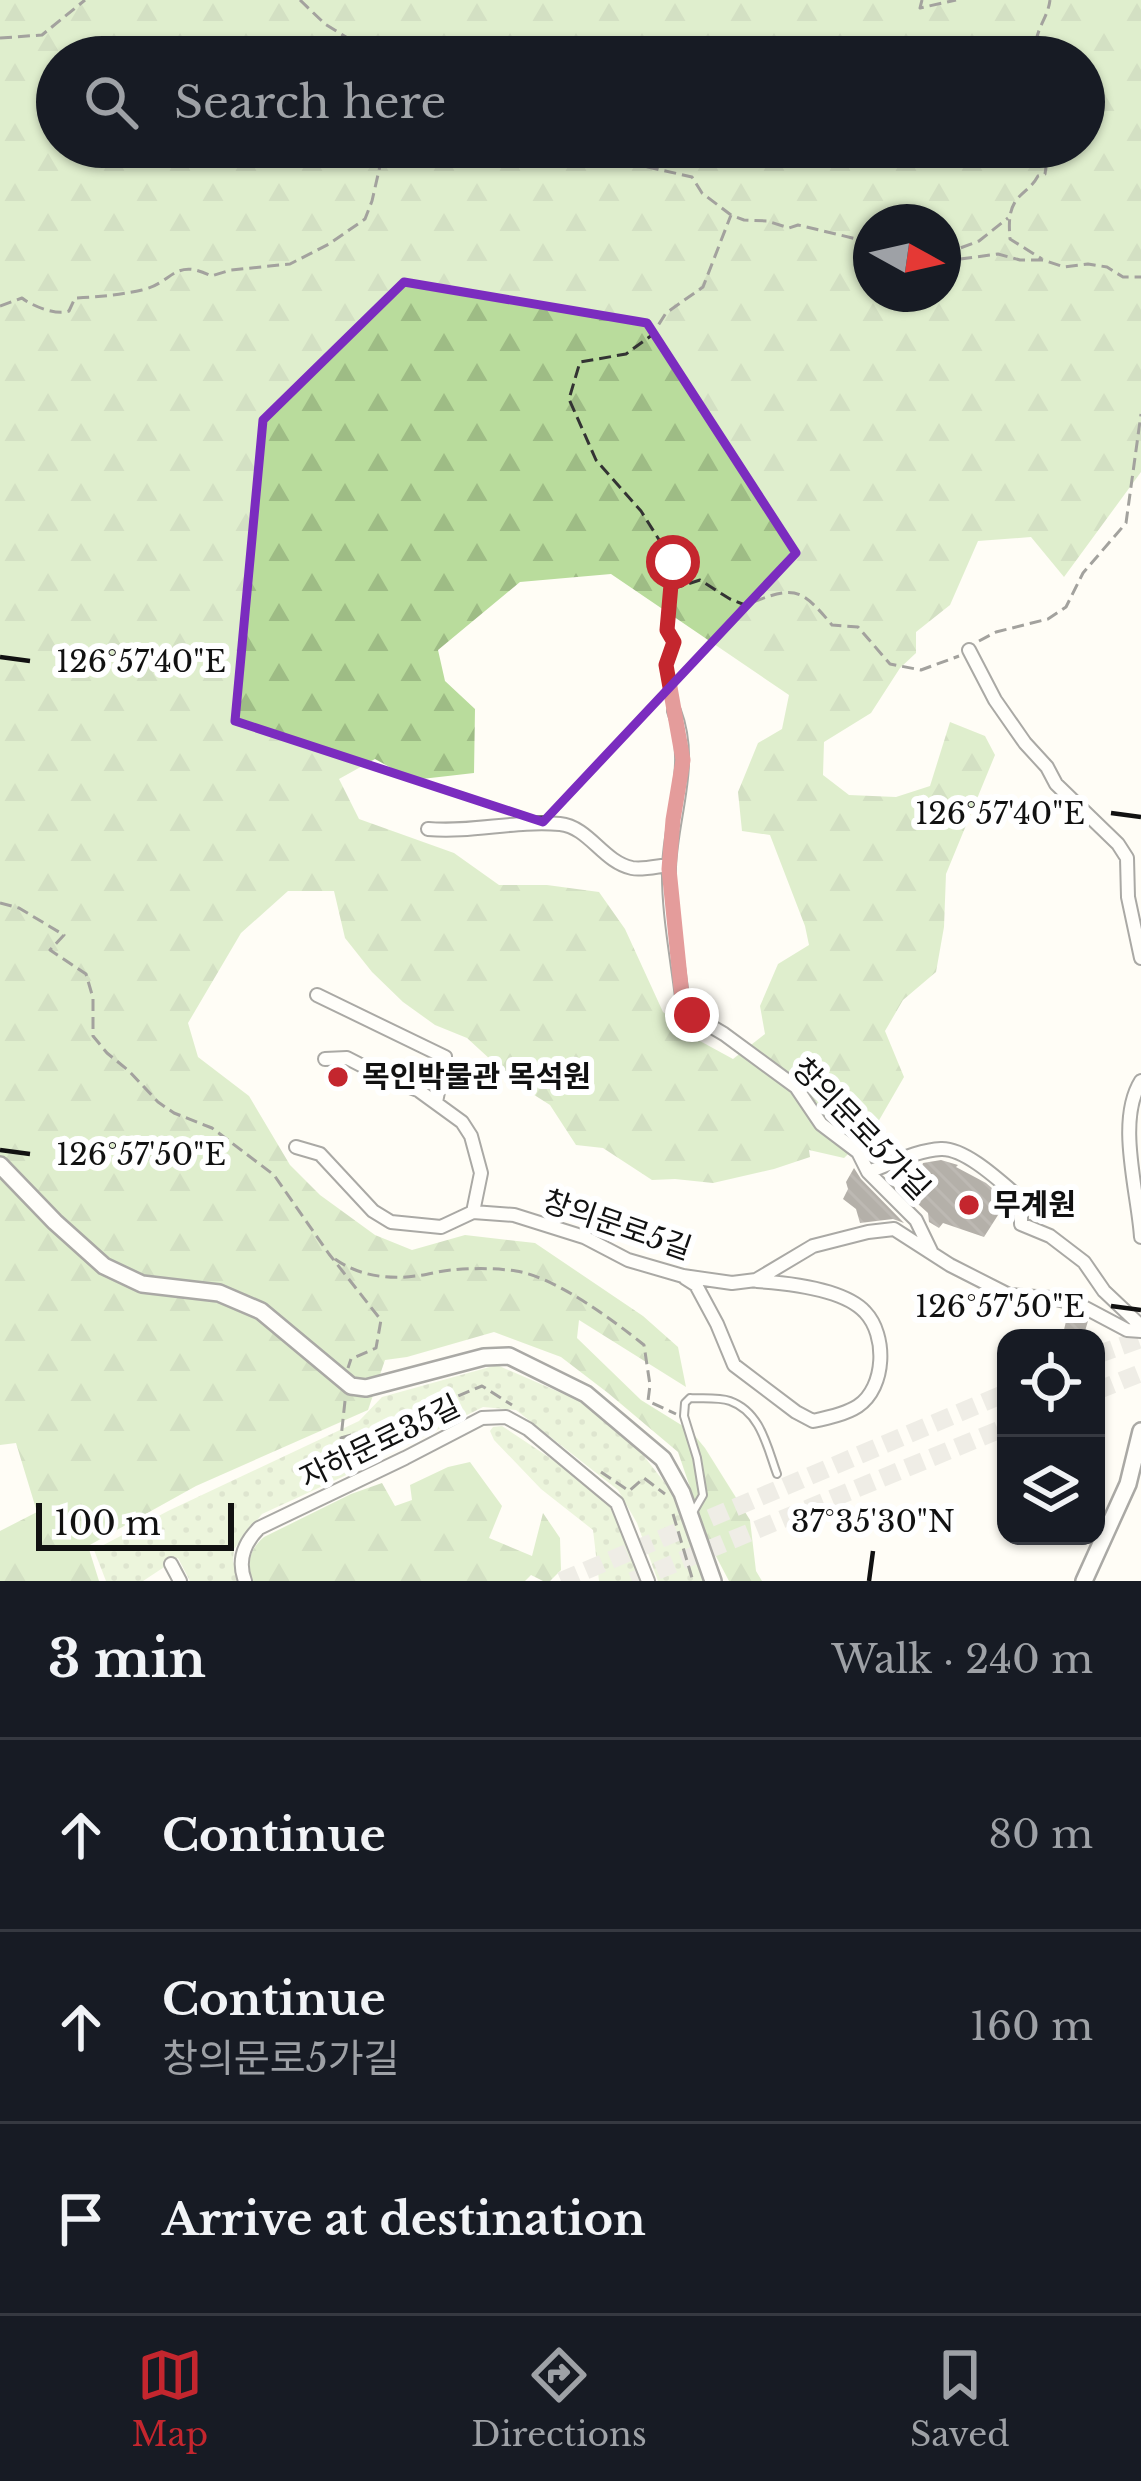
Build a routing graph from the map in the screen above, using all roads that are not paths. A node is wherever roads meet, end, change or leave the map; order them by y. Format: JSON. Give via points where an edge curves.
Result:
{"nodes":[{"id":1,"x":970,"y":651,"type":"road end"},
{"id":2,"x":674,"y":711,"type":"road end"},
{"id":3,"x":428,"y":829,"type":"dead end"},
{"id":4,"x":1134,"y":861,"type":"edge"},
{"id":5,"x":669,"y":865,"type":"junction"},
{"id":6,"x":1141,"y":958,"type":"edge"},
{"id":7,"x":317,"y":995,"type":"dead end"},
{"id":8,"x":325,"y":1059,"type":"dead end"},
{"id":9,"x":1141,"y":1081,"type":"edge"},
{"id":10,"x":436,"y":1102,"type":"junction"},
{"id":11,"x":296,"y":1147,"type":"dead end"},
{"id":12,"x":0,"y":1165,"type":"edge"},
{"id":13,"x":868,"y":1172,"type":"junction"},
{"id":14,"x":473,"y":1212,"type":"junction"},
{"id":15,"x":1141,"y":1237,"type":"edge"},
{"id":16,"x":932,"y":1252,"type":"junction"},
{"id":17,"x":683,"y":1276,"type":"junction"},
{"id":18,"x":756,"y":1280,"type":"junction"},
{"id":19,"x":1141,"y":1328,"type":"edge"},
{"id":20,"x":1140,"y":1434,"type":"edge"},
{"id":21,"x":776,"y":1474,"type":"dead end"},
{"id":22,"x":690,"y":1517,"type":"junction"},
{"id":23,"x":171,"y":1564,"type":"dead end"},
{"id":24,"x":180,"y":1581,"type":"edge"},
{"id":25,"x":245,"y":1581,"type":"edge"},
{"id":26,"x":648,"y":1581,"type":"edge"},
{"id":27,"x":713,"y":1581,"type":"edge"},
{"id":28,"x":1084,"y":1581,"type":"edge"}],
"edges":[{"from":1,"to":4,"type":"street","via":[[994,700],[1055,784]]},
{"from":2,"to":5,"type":"street","name":"창의문로5가길","via":[[683,760]]},
{"from":3,"to":5,"type":"street","via":[[560,824],[632,868]]},
{"from":4,"to":6,"type":"street","via":[[1128,897]]},
{"from":5,"to":13,"type":"street","name":"창의문로5가길","via":[[682,997],[692,1015],[796,1087]]},
{"from":7,"to":10,"type":"street","via":[[445,1057]]},
{"from":8,"to":10,"type":"street","via":[[346,1058]]},
{"from":9,"to":15,"type":"street","via":[[1129,1118]]},
{"from":10,"to":14,"type":"street","via":[[472,1136],[481,1173]]},
{"from":11,"to":14,"type":"street","name":"창의문로5길","via":[[320,1154],[392,1222],[440,1226]]},
{"from":12,"to":22,"type":"street","via":[[104,1266],[142,1284],[219,1293],[261,1311],[351,1386],[508,1356],[586,1394],[663,1460]]},
{"from":13,"to":16,"type":"street","name":"창의문로5가길","via":[[916,1220]]},
{"from":13,"to":19,"type":"street","via":[[945,1148],[985,1168],[1021,1199],[1021,1224],[1084,1262]]},
{"from":14,"to":17,"type":"street","name":"창의문로5길","via":[[544,1223]]},
{"from":16,"to":18,"type":"street","via":[[894,1229],[868,1232],[813,1246]]},
{"from":16,"to":19,"type":"street","via":[[1009,1295],[1078,1304],[1127,1330]]},
{"from":17,"to":18,"type":"street","name":"창의문로5길"},
{"from":17,"to":18,"type":"street","name":"창의문로5길","via":[[696,1285],[734,1365],[796,1412],[813,1421],[858,1407],[880,1368],[866,1312],[792,1283]]},
{"from":20,"to":28,"type":"street","via":[[1128,1484]]},
{"from":21,"to":22,"type":"lane","via":[[761,1429],[745,1410],[690,1398],[684,1416],[703,1495]]},
{"from":22,"to":27,"type":"street"},
{"from":23,"to":24,"type":"street"},
{"from":25,"to":26,"type":"street","name":"자하문로35길","via":[[245,1545],[259,1528],[494,1416],[528,1429],[617,1503]]}]}
